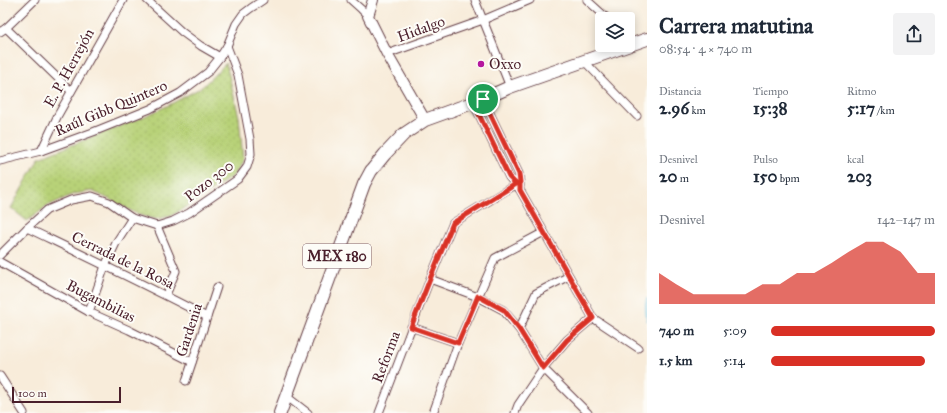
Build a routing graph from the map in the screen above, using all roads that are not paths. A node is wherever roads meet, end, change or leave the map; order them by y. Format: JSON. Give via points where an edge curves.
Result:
{"nodes":[{"id":1,"x":35,"y":0,"type":"edge"},
{"id":2,"x":123,"y":0,"type":"edge"},
{"id":3,"x":147,"y":0,"type":"edge"},
{"id":4,"x":263,"y":0,"type":"edge"},
{"id":5,"x":351,"y":0,"type":"edge"},
{"id":6,"x":358,"y":0,"type":"edge"},
{"id":7,"x":373,"y":0,"type":"edge"},
{"id":8,"x":475,"y":0,"type":"edge"},
{"id":9,"x":530,"y":0,"type":"edge"},
{"id":10,"x":587,"y":0,"type":"edge"},
{"id":11,"x":364,"y":12,"type":"junction"},
{"id":12,"x":600,"y":12,"type":"edge"},
{"id":13,"x":483,"y":20,"type":"junction"},
{"id":14,"x":3,"y":30,"type":"edge"},
{"id":15,"x":647,"y":39,"type":"edge"},
{"id":16,"x":635,"y":40,"type":"edge"},
{"id":17,"x":227,"y":46,"type":"junction"},
{"id":18,"x":606,"y":52,"type":"edge"},
{"id":19,"x":387,"y":54,"type":"junction"},
{"id":20,"x":220,"y":58,"type":"junction"},
{"id":21,"x":585,"y":62,"type":"junction"},
{"id":22,"x":510,"y":87,"type":"junction"},
{"id":23,"x":71,"y":91,"type":"junction"},
{"id":24,"x":478,"y":100,"type":"junction"},
{"id":25,"x":637,"y":116,"type":"dead end"},
{"id":26,"x":425,"y":120,"type":"junction"},
{"id":27,"x":504,"y":143,"type":"junction"},
{"id":28,"x":494,"y":148,"type":"junction"},
{"id":29,"x":41,"y":150,"type":"junction"},
{"id":30,"x":0,"y":161,"type":"edge"},
{"id":31,"x":519,"y":186,"type":"junction"},
{"id":32,"x":132,"y":218,"type":"junction"},
{"id":33,"x":157,"y":226,"type":"junction"},
{"id":34,"x":27,"y":228,"type":"junction"},
{"id":35,"x":544,"y":232,"type":"junction"},
{"id":36,"x":1,"y":252,"type":"edge"},
{"id":37,"x":0,"y":262,"type":"edge"},
{"id":38,"x":105,"y":266,"type":"junction"},
{"id":39,"x":569,"y":276,"type":"junction"},
{"id":40,"x":430,"y":279,"type":"junction"},
{"id":41,"x":217,"y":287,"type":"dead end"},
{"id":42,"x":166,"y":295,"type":"junction"},
{"id":43,"x":478,"y":296,"type":"junction"},
{"id":44,"x":89,"y":312,"type":"junction"},
{"id":45,"x":207,"y":317,"type":"junction"},
{"id":46,"x":593,"y":318,"type":"junction"},
{"id":47,"x":411,"y":327,"type":"junction"},
{"id":48,"x":519,"y":329,"type":"junction"},
{"id":49,"x":458,"y":343,"type":"junction"},
{"id":50,"x":638,"y":348,"type":"dead end"},
{"id":51,"x":192,"y":362,"type":"junction"},
{"id":52,"x":543,"y":368,"type":"junction"},
{"id":53,"x":0,"y":376,"type":"edge"},
{"id":54,"x":186,"y":381,"type":"dead end"},
{"id":55,"x":286,"y":396,"type":"junction"},
{"id":56,"x":581,"y":406,"type":"junction"},
{"id":57,"x":24,"y":413,"type":"edge"},
{"id":58,"x":280,"y":413,"type":"edge"},
{"id":59,"x":308,"y":413,"type":"edge"},
{"id":60,"x":379,"y":413,"type":"edge"},
{"id":61,"x":433,"y":413,"type":"edge"},
{"id":62,"x":515,"y":413,"type":"edge"},
{"id":63,"x":576,"y":413,"type":"edge"},
{"id":64,"x":588,"y":413,"type":"edge"}],
"edges":[{"from":1,"to":14,"type":"street"},
{"from":2,"to":23,"type":"street","name":"E. P. Herrejón"},
{"from":3,"to":20,"type":"street","via":[[182,32]]},
{"from":4,"to":17,"type":"street","name":"Raúl Gibb Quintero","via":[[243,14]]},
{"from":5,"to":11,"type":"street"},
{"from":6,"to":11,"type":"street"},
{"from":7,"to":11,"type":"street"},
{"from":8,"to":13,"type":"street"},
{"from":9,"to":13,"type":"street","name":"Hidalgo"},
{"from":10,"to":12,"type":"street"},
{"from":11,"to":19,"type":"street"},
{"from":13,"to":19,"type":"street","name":"Hidalgo"},
{"from":13,"to":22,"type":"street"},
{"from":14,"to":23,"type":"street"},
{"from":15,"to":16,"type":"main road","number":"MEX 180"},
{"from":17,"to":20,"type":"street","name":"Raúl Gibb Quintero"},
{"from":17,"to":33,"type":"street","name":"Pozo 300","via":[[238,75],[250,139],[251,154],[247,167],[238,179],[189,213]]},
{"from":18,"to":21,"type":"main road","number":"MEX 180"},
{"from":19,"to":26,"type":"street"},
{"from":20,"to":29,"type":"street","name":"Raúl Gibb Quintero","via":[[208,72],[180,93],[150,109]]},
{"from":21,"to":22,"type":"main road","number":"MEX 180"},
{"from":21,"to":25,"type":"street"},
{"from":22,"to":24,"type":"main road","number":"MEX 180"},
{"from":23,"to":29,"type":"street","name":"E. P. Herrejón"},
{"from":24,"to":26,"type":"main road","number":"MEX 180"},
{"from":24,"to":27,"type":"street"},
{"from":24,"to":28,"type":"street"},
{"from":26,"to":55,"type":"main road","number":"MEX 180","via":[[404,134],[371,171],[364,184]]},
{"from":27,"to":28,"type":"street"},
{"from":27,"to":31,"type":"street","via":[[519,174]]},
{"from":28,"to":31,"type":"street","via":[[509,177]]},
{"from":29,"to":30,"type":"street","name":"Raúl Gibb Quintero"},
{"from":31,"to":35,"type":"street"},
{"from":31,"to":40,"type":"street","name":"Reforma","via":[[453,223]]},
{"from":32,"to":33,"type":"street"},
{"from":32,"to":34,"type":"street","via":[[109,202],[92,196],[71,200],[47,210]]},
{"from":32,"to":38,"type":"street"},
{"from":33,"to":42,"type":"street","via":[[176,271]]},
{"from":34,"to":36,"type":"street"},
{"from":34,"to":38,"type":"street","name":"Cerrada de la Rosa"},
{"from":35,"to":39,"type":"street"},
{"from":35,"to":43,"type":"street","via":[[495,258]]},
{"from":37,"to":44,"type":"street","name":"Bugambilias"},
{"from":38,"to":42,"type":"street","name":"Cerrada de la Rosa"},
{"from":38,"to":44,"type":"street"},
{"from":39,"to":46,"type":"street"},
{"from":39,"to":48,"type":"street","via":[[536,293]]},
{"from":40,"to":43,"type":"street"},
{"from":40,"to":47,"type":"street","name":"Reforma"},
{"from":41,"to":45,"type":"street","name":"Gardenia"},
{"from":42,"to":45,"type":"street","name":"Cerrada de la Rosa"},
{"from":43,"to":48,"type":"street","via":[[504,310]]},
{"from":43,"to":49,"type":"street"},
{"from":44,"to":51,"type":"street","name":"Bugambilias"},
{"from":45,"to":51,"type":"street","name":"Gardenia"},
{"from":46,"to":50,"type":"street"},
{"from":46,"to":52,"type":"street","via":[[567,340]]},
{"from":47,"to":49,"type":"street"},
{"from":47,"to":60,"type":"street","name":"Reforma"},
{"from":48,"to":52,"type":"street"},
{"from":49,"to":61,"type":"street"},
{"from":51,"to":54,"type":"street","name":"Gardenia"},
{"from":52,"to":56,"type":"street"},
{"from":52,"to":62,"type":"street"},
{"from":53,"to":57,"type":"street"},
{"from":55,"to":58,"type":"main road","number":"MEX 180"},
{"from":55,"to":59,"type":"street"},
{"from":56,"to":63,"type":"street"},
{"from":56,"to":64,"type":"street"}]}
